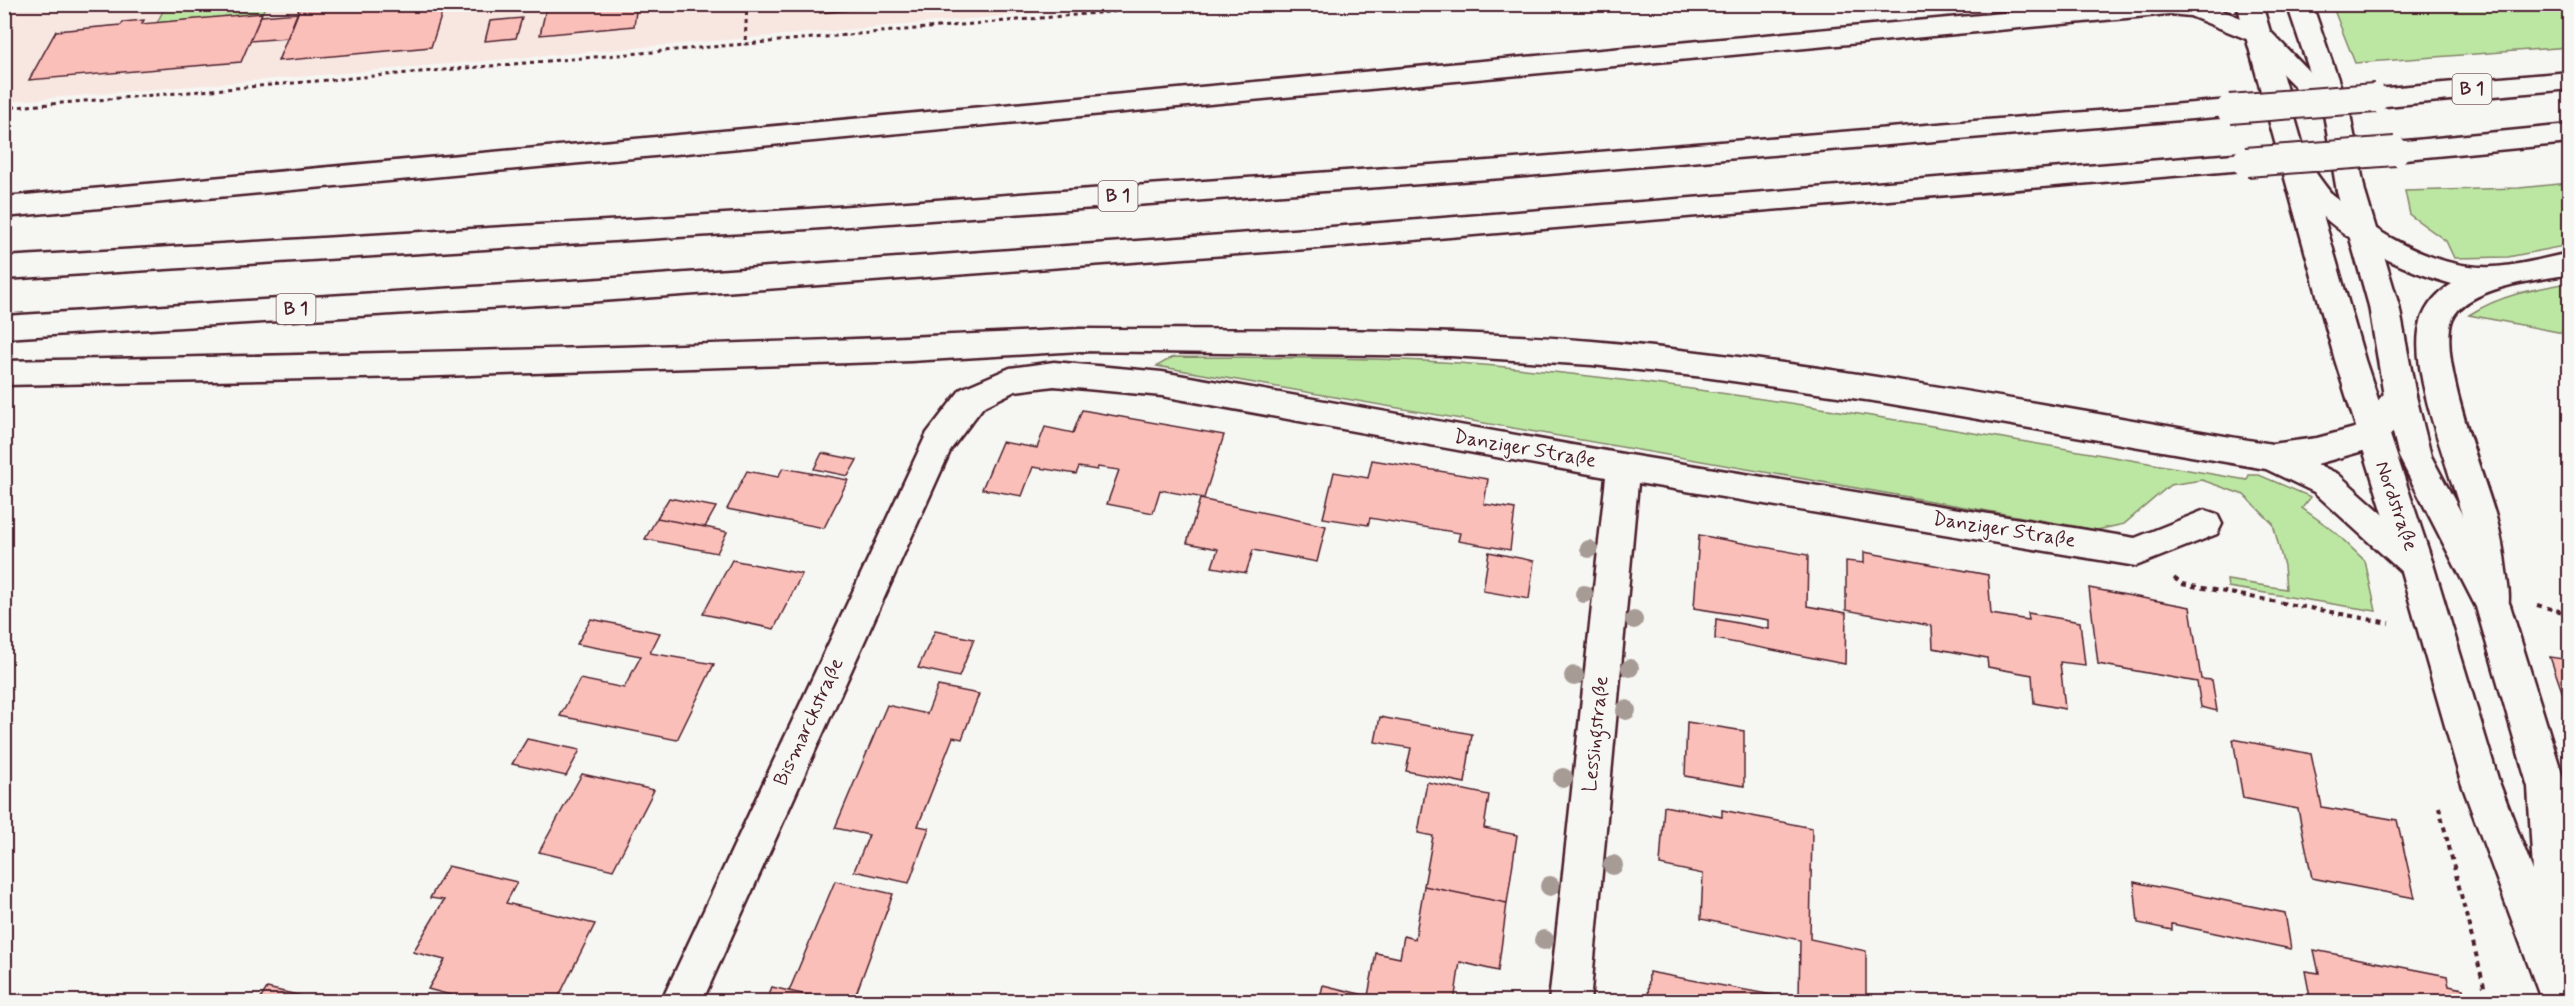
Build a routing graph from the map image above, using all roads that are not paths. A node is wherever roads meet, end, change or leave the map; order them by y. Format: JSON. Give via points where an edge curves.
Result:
{"nodes":[{"id":1,"x":2249,"y":4,"type":"edge"},
{"id":2,"x":2299,"y":4,"type":"edge"},
{"id":3,"x":2131,"y":7,"type":"edge"},
{"id":4,"x":2258,"y":34,"type":"junction"},
{"id":5,"x":2570,"y":80,"type":"edge"},
{"id":6,"x":2337,"y":114,"type":"junction"},
{"id":7,"x":2570,"y":134,"type":"edge"},
{"id":8,"x":2291,"y":161,"type":"junction"},
{"id":9,"x":4,"y":207,"type":"edge"},
{"id":10,"x":2362,"y":234,"type":"junction"},
{"id":11,"x":2570,"y":263,"type":"edge"},
{"id":12,"x":4,"y":268,"type":"edge"},
{"id":13,"x":2491,"y":278,"type":"junction"},
{"id":14,"x":4,"y":327,"type":"edge"},
{"id":15,"x":4,"y":373,"type":"edge"},
{"id":16,"x":2400,"y":396,"type":"junction"},
{"id":17,"x":2373,"y":436,"type":"junction"},
{"id":18,"x":938,"y":442,"type":"joint"},
{"id":19,"x":2272,"y":457,"type":"junction"},
{"id":20,"x":1623,"y":467,"type":"junction"},
{"id":21,"x":2205,"y":524,"type":"dead end"},
{"id":22,"x":2416,"y":564,"type":"junction"},
{"id":23,"x":2493,"y":605,"type":"junction"},
{"id":24,"x":2562,"y":996,"type":"edge"},
{"id":25,"x":681,"y":1002,"type":"edge"},
{"id":26,"x":1569,"y":1002,"type":"edge"}],
"edges":[{"from":1,"to":4,"type":"main road","name":"Nordstraße"},
{"from":2,"to":6,"type":"main road"},
{"from":3,"to":4,"type":"main road","via":[[2193,9]]},
{"from":3,"to":9,"type":"main road"},
{"from":4,"to":6,"type":"main road"},
{"from":4,"to":8,"type":"main road","name":"Nordstraße"},
{"from":5,"to":12,"type":"main road","number":"B 1","bridge":true,"via":[[1502,169],[820,218]]},
{"from":6,"to":10,"type":"main road"},
{"from":7,"to":14,"type":"main road","number":"B 1","bridge":true,"via":[[2395,152],[1319,238],[588,291]]},
{"from":8,"to":10,"type":"main road","via":[[2324,203]]},
{"from":8,"to":17,"type":"main road","name":"Nordstraße"},
{"from":10,"to":13,"type":"main road","via":[[2423,264]]},
{"from":10,"to":16,"type":"main road","via":[[2384,306]]},
{"from":11,"to":13,"type":"main road"},
{"from":13,"to":23,"type":"main road","via":[[2458,293],[2439,313],[2432,340],[2452,433],[2484,536]]},
{"from":15,"to":19,"type":"main road","via":[[422,365],[1080,340],[1451,344],[1704,365],[1880,390]]},
{"from":16,"to":17,"type":"main road"},
{"from":16,"to":23,"type":"main road","via":[[2415,457]]},
{"from":17,"to":19,"type":"main road","via":[[2316,451]]},
{"from":17,"to":22,"type":"main road","name":"Nordstraße"},
{"from":18,"to":20,"type":"main road","name":"Danziger Straße","via":[[972,398],[1010,380],[1054,374],[1162,384]]},
{"from":18,"to":25,"type":"main road","name":"Bismarckstraße"},
{"from":19,"to":22,"type":"main road","via":[[2326,483]]},
{"from":20,"to":21,"type":"main road","name":"Danziger Straße","via":[[2136,552]]},
{"from":20,"to":26,"type":"main road","name":"Lessingstraße"},
{"from":22,"to":24,"type":"main road","name":"Nordstraße","via":[[2480,782]]},
{"from":23,"to":24,"type":"main road","via":[[2547,788]]}]}
